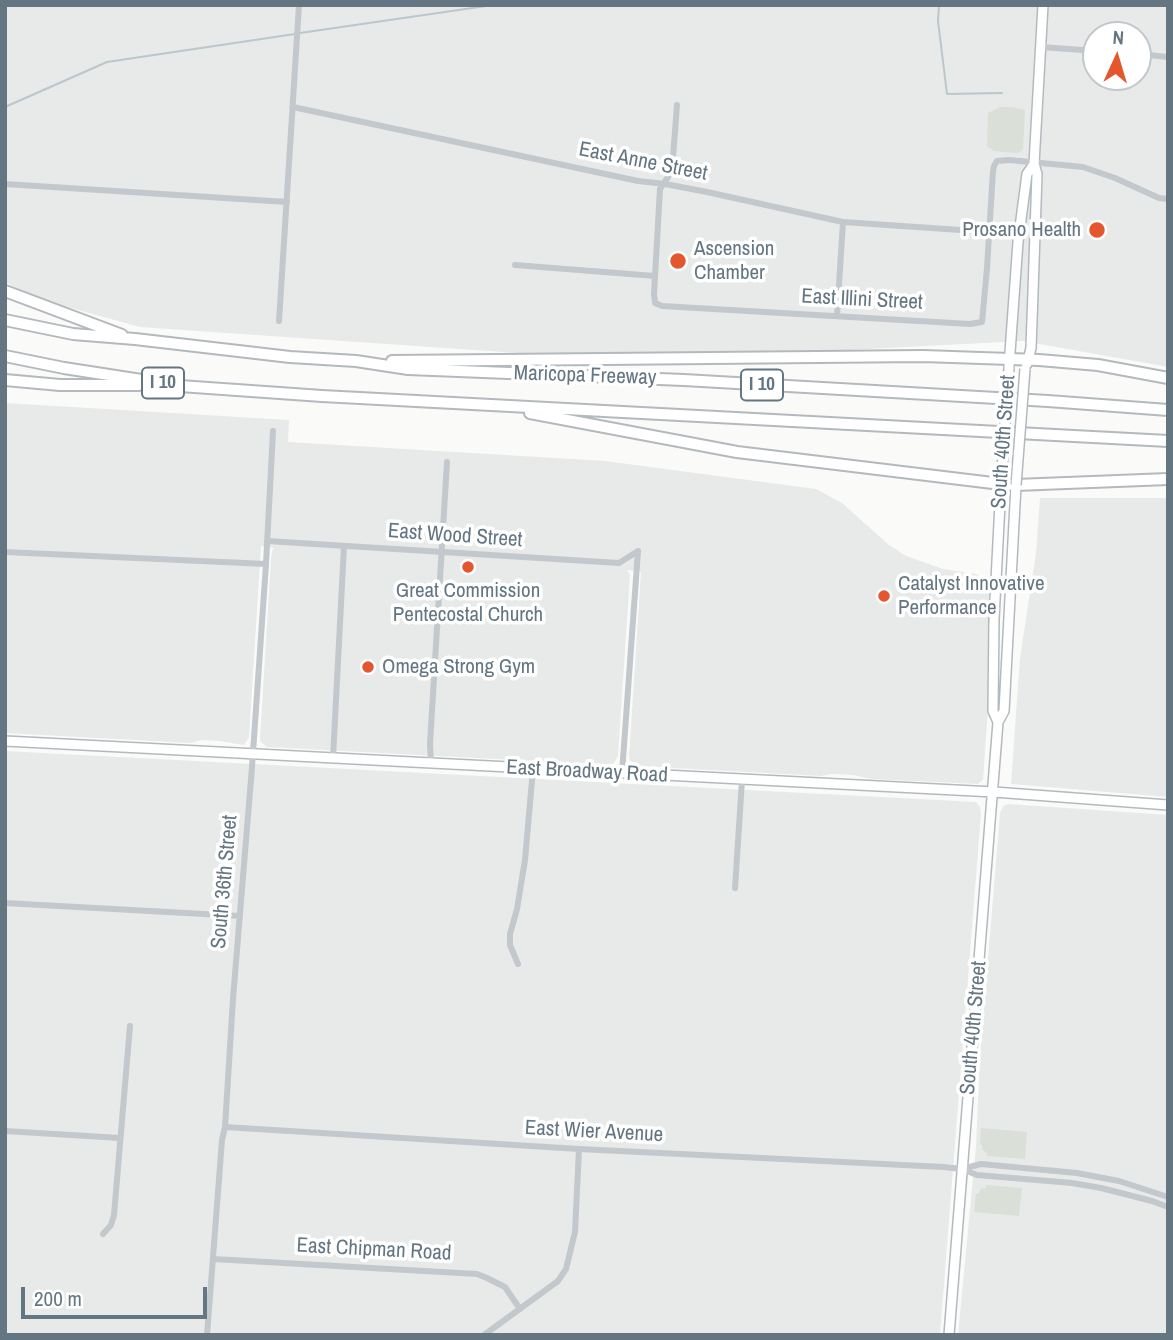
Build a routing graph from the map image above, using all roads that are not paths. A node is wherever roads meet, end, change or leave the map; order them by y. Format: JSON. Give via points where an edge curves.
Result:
{"nodes":[{"id":1,"x":299,"y":5,"type":"edge"},
{"id":2,"x":1044,"y":5,"type":"edge"},
{"id":3,"x":1041,"y":47,"type":"junction"},
{"id":4,"x":1082,"y":50,"type":"edge"},
{"id":5,"x":677,"y":105,"type":"dead end"},
{"id":6,"x":292,"y":107,"type":"junction"},
{"id":7,"x":1034,"y":164,"type":"junction"},
{"id":8,"x":5,"y":184,"type":"edge"},
{"id":9,"x":664,"y":184,"type":"junction"},
{"id":10,"x":1168,"y":199,"type":"edge"},
{"id":11,"x":286,"y":202,"type":"junction"},
{"id":12,"x":843,"y":222,"type":"junction"},
{"id":13,"x":990,"y":232,"type":"junction"},
{"id":14,"x":514,"y":264,"type":"dead end"},
{"id":15,"x":655,"y":276,"type":"junction"},
{"id":16,"x":5,"y":290,"type":"edge"},
{"id":17,"x":837,"y":316,"type":"junction"},
{"id":18,"x":5,"y":320,"type":"edge"},
{"id":19,"x":279,"y":321,"type":"dead end"},
{"id":20,"x":135,"y":339,"type":"junction"},
{"id":21,"x":5,"y":356,"type":"edge"},
{"id":22,"x":356,"y":361,"type":"junction"},
{"id":23,"x":1009,"y":363,"type":"junction"},
{"id":24,"x":1027,"y":364,"type":"junction"},
{"id":25,"x":1168,"y":378,"type":"edge"},
{"id":26,"x":5,"y":380,"type":"edge"},
{"id":27,"x":173,"y":385,"type":"junction"},
{"id":28,"x":486,"y":405,"type":"junction"},
{"id":29,"x":1168,"y":410,"type":"edge"},
{"id":30,"x":273,"y":431,"type":"dead end"},
{"id":31,"x":1168,"y":441,"type":"edge"},
{"id":32,"x":447,"y":462,"type":"dead end"},
{"id":33,"x":1168,"y":480,"type":"edge"},
{"id":34,"x":1001,"y":484,"type":"junction"},
{"id":35,"x":1016,"y":485,"type":"junction"},
{"id":36,"x":267,"y":541,"type":"junction"},
{"id":37,"x":344,"y":546,"type":"junction"},
{"id":38,"x":5,"y":552,"type":"edge"},
{"id":39,"x":441,"y":553,"type":"junction"},
{"id":40,"x":266,"y":564,"type":"junction"},
{"id":41,"x":998,"y":722,"type":"junction"},
{"id":42,"x":5,"y":741,"type":"edge"},
{"id":43,"x":253,"y":754,"type":"junction"},
{"id":44,"x":332,"y":758,"type":"junction"},
{"id":45,"x":431,"y":764,"type":"junction"},
{"id":46,"x":533,"y":769,"type":"junction"},
{"id":47,"x":622,"y":774,"type":"junction"},
{"id":48,"x":742,"y":780,"type":"junction"},
{"id":49,"x":993,"y":792,"type":"junction"},
{"id":50,"x":1168,"y":805,"type":"edge"},
{"id":51,"x":734,"y":888,"type":"dead end"},
{"id":52,"x":5,"y":903,"type":"edge"},
{"id":53,"x":240,"y":916,"type":"junction"},
{"id":54,"x":518,"y":964,"type":"dead end"},
{"id":55,"x":130,"y":1026,"type":"dead end"},
{"id":56,"x":225,"y":1127,"type":"junction"},
{"id":57,"x":5,"y":1131,"type":"edge"},
{"id":58,"x":120,"y":1138,"type":"junction"},
{"id":59,"x":579,"y":1149,"type":"junction"},
{"id":60,"x":962,"y":1169,"type":"junction"},
{"id":61,"x":1168,"y":1197,"type":"edge"},
{"id":62,"x":1168,"y":1207,"type":"edge"},
{"id":63,"x":103,"y":1234,"type":"dead end"},
{"id":64,"x":212,"y":1259,"type":"junction"},
{"id":65,"x":520,"y":1309,"type":"junction"},
{"id":66,"x":206,"y":1335,"type":"edge"},
{"id":67,"x":484,"y":1335,"type":"edge"},
{"id":68,"x":949,"y":1335,"type":"edge"}],
"edges":[{"from":1,"to":6,"type":"street"},
{"from":2,"to":3,"type":"main road","name":"South 40th Street"},
{"from":3,"to":4,"type":"street"},
{"from":3,"to":7,"type":"main road","name":"South 40th Street"},
{"from":5,"to":9,"type":"street","via":[[673,157]]},
{"from":6,"to":9,"type":"street","name":"East Anne Street"},
{"from":6,"to":11,"type":"street"},
{"from":7,"to":10,"type":"street","via":[[1083,167]]},
{"from":7,"to":13,"type":"street","via":[[1002,161],[994,166]]},
{"from":7,"to":23,"type":"main road","name":"South 40th Street","via":[[1027,174],[1018,242]]},
{"from":7,"to":24,"type":"main road","name":"South 40th Street","via":[[1037,205]]},
{"from":8,"to":11,"type":"street"},
{"from":9,"to":12,"type":"street","name":"East Anne Street"},
{"from":9,"to":15,"type":"street"},
{"from":11,"to":19,"type":"street"},
{"from":12,"to":13,"type":"street","name":"East Anne Street"},
{"from":12,"to":17,"type":"street"},
{"from":13,"to":17,"type":"street","name":"East Illini Street","via":[[982,322]]},
{"from":14,"to":15,"type":"street"},
{"from":15,"to":17,"type":"street","name":"East Illini Street","via":[[655,303],[662,306]]},
{"from":16,"to":20,"type":"highway"},
{"from":18,"to":20,"type":"highway","name":"Maricopa Freeway","number":"I 10","via":[[73,334]]},
{"from":20,"to":22,"type":"highway","name":"Maricopa Freeway","number":"I 10"},
{"from":21,"to":27,"type":"highway","name":"Maricopa Freeway","number":"I 10"},
{"from":22,"to":23,"type":"highway","via":[[908,356]]},
{"from":22,"to":29,"type":"highway","name":"Maricopa Freeway","number":"I 10","via":[[408,369],[684,380]]},
{"from":23,"to":24,"type":"highway"},
{"from":23,"to":34,"type":"main road","name":"South 40th Street","bridge":true},
{"from":24,"to":25,"type":"highway","via":[[1098,365]]},
{"from":24,"to":35,"type":"main road","name":"South 40th Street","bridge":true},
{"from":26,"to":27,"type":"highway"},
{"from":27,"to":28,"type":"highway","name":"Maricopa Freeway","number":"I 10"},
{"from":28,"to":31,"type":"highway","name":"Maricopa Freeway","number":"I 10"},
{"from":28,"to":34,"type":"highway","via":[[737,452]]},
{"from":30,"to":36,"type":"street","name":"South 36th Street"},
{"from":32,"to":39,"type":"street"},
{"from":33,"to":35,"type":"highway"},
{"from":34,"to":35,"type":"highway"},
{"from":34,"to":41,"type":"main road","name":"South 40th Street","via":[[994,619],[993,710]]},
{"from":35,"to":41,"type":"main road","name":"South 40th Street","via":[[1004,711]]},
{"from":36,"to":37,"type":"street","name":"East Wood Street"},
{"from":36,"to":40,"type":"street","name":"South 36th Street"},
{"from":37,"to":39,"type":"street","name":"East Wood Street"},
{"from":37,"to":44,"type":"street"},
{"from":38,"to":40,"type":"street"},
{"from":39,"to":45,"type":"street"},
{"from":39,"to":47,"type":"street","name":"East Wood Street","via":[[619,563],[638,551]]},
{"from":40,"to":43,"type":"street","name":"South 36th Street"},
{"from":41,"to":49,"type":"main road","name":"South 40th Street"},
{"from":42,"to":43,"type":"main road","name":"East Broadway Road"},
{"from":43,"to":44,"type":"main road","name":"East Broadway Road"},
{"from":43,"to":53,"type":"street","name":"South 36th Street"},
{"from":44,"to":45,"type":"main road","name":"East Broadway Road"},
{"from":45,"to":46,"type":"main road","name":"East Broadway Road"},
{"from":46,"to":47,"type":"main road","name":"East Broadway Road"},
{"from":46,"to":54,"type":"street","via":[[526,860],[510,934]]},
{"from":47,"to":48,"type":"main road","name":"East Broadway Road"},
{"from":48,"to":49,"type":"main road","name":"East Broadway Road"},
{"from":48,"to":51,"type":"street"},
{"from":49,"to":50,"type":"main road","name":"East Broadway Road"},
{"from":49,"to":60,"type":"main road","name":"South 40th Street"},
{"from":52,"to":53,"type":"street"},
{"from":53,"to":56,"type":"street","name":"South 36th Street"},
{"from":55,"to":58,"type":"street"},
{"from":56,"to":59,"type":"street","name":"East Wier Avenue"},
{"from":56,"to":64,"type":"street","name":"South 36th Street"},
{"from":57,"to":58,"type":"street"},
{"from":58,"to":63,"type":"street","via":[[114,1215]]},
{"from":59,"to":60,"type":"street","name":"East Wier Avenue"},
{"from":59,"to":65,"type":"street","via":[[575,1232],[566,1269],[558,1281]]},
{"from":60,"to":61,"type":"street","via":[[981,1164],[1077,1173]]},
{"from":60,"to":62,"type":"street","via":[[977,1175],[1101,1188]]},
{"from":60,"to":68,"type":"main road","name":"South 40th Street"},
{"from":64,"to":65,"type":"street","name":"East Chipman Road","via":[[477,1274],[505,1287]]},
{"from":64,"to":66,"type":"street","name":"South 36th Street"},
{"from":65,"to":67,"type":"street"}]}
